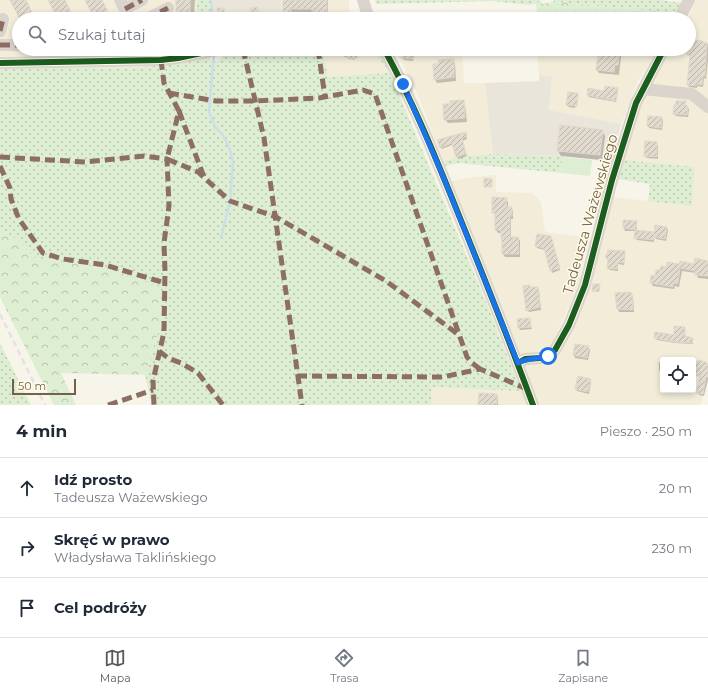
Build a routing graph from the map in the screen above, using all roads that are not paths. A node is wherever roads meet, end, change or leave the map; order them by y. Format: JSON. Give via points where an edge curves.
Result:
{"nodes":[{"id":1,"x":142,"y":0,"type":"edge"},
{"id":2,"x":364,"y":0,"type":"edge"},
{"id":3,"x":689,"y":0,"type":"edge"},
{"id":4,"x":168,"y":8,"type":"dead end"},
{"id":5,"x":125,"y":9,"type":"edge"},
{"id":6,"x":160,"y":12,"type":"edge"},
{"id":7,"x":367,"y":12,"type":"edge"},
{"id":8,"x":683,"y":12,"type":"edge"},
{"id":9,"x":0,"y":45,"type":"edge"},
{"id":10,"x":12,"y":45,"type":"edge"},
{"id":11,"x":149,"y":56,"type":"edge"},
{"id":12,"x":187,"y":56,"type":"edge"},
{"id":13,"x":388,"y":56,"type":"edge"},
{"id":14,"x":660,"y":56,"type":"edge"},
{"id":15,"x":150,"y":60,"type":"junction"},
{"id":16,"x":0,"y":63,"type":"edge"},
{"id":17,"x":643,"y":89,"type":"junction"},
{"id":18,"x":708,"y":106,"type":"edge"},
{"id":19,"x":519,"y":366,"type":"junction"},
{"id":20,"x":533,"y":405,"type":"edge"}],
"edges":[{"from":1,"to":5,"type":"street"},
{"from":2,"to":7,"type":"street"},
{"from":3,"to":8,"type":"street"},
{"from":4,"to":6,"type":"street"},
{"from":9,"to":10,"type":"street"},
{"from":11,"to":15,"type":"street"},
{"from":12,"to":15,"type":"street"},
{"from":13,"to":19,"type":"street","via":[[403,84],[440,169]]},
{"from":14,"to":17,"type":"street","name":"Tadeusza Ważewskiego"},
{"from":15,"to":16,"type":"street"},
{"from":17,"to":18,"type":"street","via":[[692,94]]},
{"from":17,"to":19,"type":"street","name":"Tadeusza Ważewskiego","via":[[616,165],[585,285],[569,325],[555,350],[548,356],[525,360]]},
{"from":19,"to":20,"type":"street"}]}
